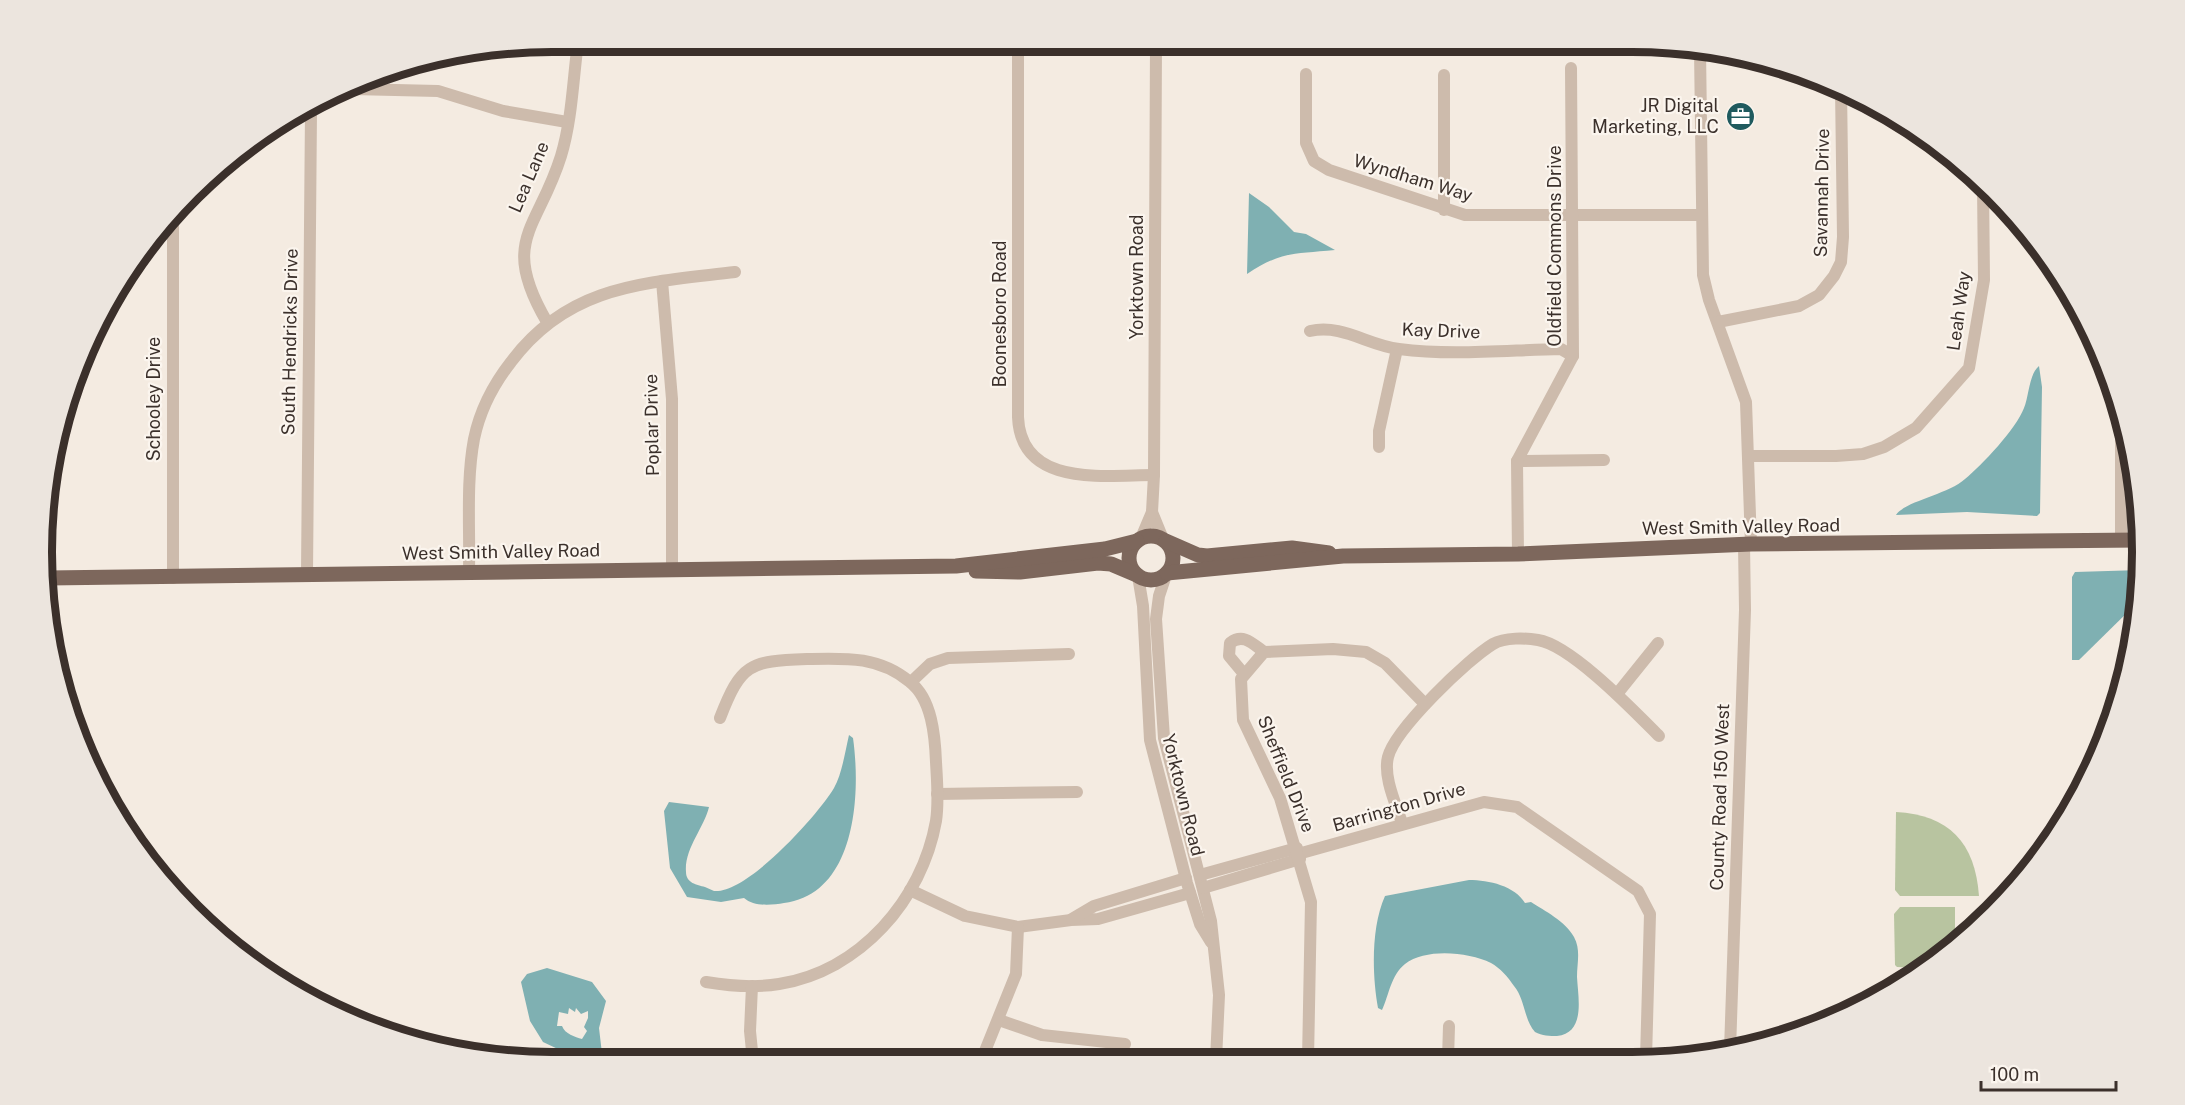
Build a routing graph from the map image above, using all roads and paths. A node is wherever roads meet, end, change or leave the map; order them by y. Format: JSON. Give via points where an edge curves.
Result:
{"nodes":[{"id":1,"x":577,"y":52,"type":"edge"},
{"id":2,"x":1018,"y":52,"type":"edge"},
{"id":3,"x":1156,"y":52,"type":"edge"},
{"id":4,"x":1700,"y":57,"type":"edge"},
{"id":5,"x":1571,"y":68,"type":"dead end"},
{"id":6,"x":1306,"y":74,"type":"dead end"},
{"id":7,"x":1444,"y":75,"type":"dead end"},
{"id":8,"x":365,"y":89,"type":"edge"},
{"id":9,"x":1841,"y":98,"type":"edge"},
{"id":10,"x":310,"y":115,"type":"edge"},
{"id":11,"x":567,"y":122,"type":"junction"},
{"id":12,"x":1983,"y":196,"type":"edge"},
{"id":13,"x":1444,"y":210,"type":"junction"},
{"id":14,"x":1574,"y":215,"type":"junction"},
{"id":15,"x":1701,"y":215,"type":"junction"},
{"id":16,"x":173,"y":228,"type":"edge"},
{"id":17,"x":735,"y":272,"type":"dead end"},
{"id":18,"x":662,"y":281,"type":"junction"},
{"id":19,"x":547,"y":322,"type":"junction"},
{"id":20,"x":1718,"y":322,"type":"junction"},
{"id":21,"x":1310,"y":331,"type":"dead end"},
{"id":22,"x":1397,"y":349,"type":"junction"},
{"id":23,"x":1573,"y":356,"type":"junction"},
{"id":24,"x":1378,"y":447,"type":"dead end"},
{"id":25,"x":2121,"y":447,"type":"edge"},
{"id":26,"x":1748,"y":456,"type":"junction"},
{"id":27,"x":1604,"y":460,"type":"dead end"},
{"id":28,"x":1517,"y":461,"type":"junction"},
{"id":29,"x":1154,"y":474,"type":"junction"},
{"id":30,"x":1152,"y":512,"type":"junction"},
{"id":31,"x":1139,"y":539,"type":"junction"},
{"id":32,"x":1164,"y":540,"type":"junction"},
{"id":33,"x":2121,"y":540,"type":"junction"},
{"id":34,"x":2132,"y":540,"type":"edge"},
{"id":35,"x":1748,"y":544,"type":"junction"},
{"id":36,"x":1518,"y":554,"type":"junction"},
{"id":37,"x":1343,"y":556,"type":"junction"},
{"id":38,"x":956,"y":566,"type":"junction"},
{"id":39,"x":672,"y":568,"type":"junction"},
{"id":40,"x":469,"y":571,"type":"junction"},
{"id":41,"x":307,"y":574,"type":"junction"},
{"id":42,"x":1166,"y":574,"type":"junction"},
{"id":43,"x":1138,"y":576,"type":"junction"},
{"id":44,"x":54,"y":578,"type":"edge"},
{"id":45,"x":173,"y":578,"type":"junction"},
{"id":46,"x":1658,"y":643,"type":"dead end"},
{"id":47,"x":1264,"y":652,"type":"junction"},
{"id":48,"x":1069,"y":654,"type":"dead end"},
{"id":49,"x":1242,"y":677,"type":"junction"},
{"id":50,"x":911,"y":682,"type":"junction"},
{"id":51,"x":1617,"y":694,"type":"junction"},
{"id":52,"x":1425,"y":704,"type":"junction"},
{"id":53,"x":720,"y":718,"type":"dead end"},
{"id":54,"x":1659,"y":736,"type":"dead end"},
{"id":55,"x":1077,"y":792,"type":"dead end"},
{"id":56,"x":938,"y":794,"type":"junction"},
{"id":57,"x":1402,"y":823,"type":"junction"},
{"id":58,"x":1298,"y":854,"type":"junction"},
{"id":59,"x":1200,"y":875,"type":"junction"},
{"id":60,"x":1186,"y":878,"type":"junction"},
{"id":61,"x":1203,"y":888,"type":"junction"},
{"id":62,"x":910,"y":890,"type":"junction"},
{"id":63,"x":1190,"y":893,"type":"junction"},
{"id":64,"x":1071,"y":920,"type":"junction"},
{"id":65,"x":1018,"y":927,"type":"junction"},
{"id":66,"x":1213,"y":945,"type":"junction"},
{"id":67,"x":706,"y":982,"type":"dead end"},
{"id":68,"x":752,"y":987,"type":"junction"},
{"id":69,"x":999,"y":1020,"type":"junction"},
{"id":70,"x":1449,"y":1026,"type":"dead end"},
{"id":71,"x":1730,"y":1043,"type":"edge"},
{"id":72,"x":1125,"y":1044,"type":"dead end"},
{"id":73,"x":752,"y":1052,"type":"edge"},
{"id":74,"x":985,"y":1052,"type":"edge"},
{"id":75,"x":1216,"y":1052,"type":"edge"},
{"id":76,"x":1308,"y":1052,"type":"edge"},
{"id":77,"x":1448,"y":1052,"type":"edge"},
{"id":78,"x":1646,"y":1052,"type":"edge"}],
"edges":[{"from":1,"to":11,"type":"street","name":"Lea Lane"},
{"from":2,"to":29,"type":"street","name":"Boonesboro Road","via":[[1018,417],[1023,444],[1034,457],[1059,471],[1079,475]]},
{"from":3,"to":29,"type":"street","name":"Yorktown Road"},
{"from":4,"to":15,"type":"street","name":"County Road 150 West"},
{"from":5,"to":14,"type":"street","name":"Oldfield Commons Drive"},
{"from":6,"to":13,"type":"street","name":"Wyndham Way","via":[[1306,143],[1314,161],[1329,170]]},
{"from":7,"to":13,"type":"street"},
{"from":8,"to":11,"type":"street","via":[[438,91],[503,111]]},
{"from":9,"to":20,"type":"street","name":"Savannah Drive","via":[[1843,237],[1841,262],[1834,276],[1819,295],[1799,306]]},
{"from":10,"to":41,"type":"street","name":"South Hendricks Drive"},
{"from":11,"to":19,"type":"street","name":"Lea Lane","via":[[561,156],[526,232],[523,250],[527,283]]},
{"from":12,"to":26,"type":"street","name":"Leah Way","via":[[1984,280],[1969,368],[1916,428],[1863,454]]},
{"from":13,"to":14,"type":"street","name":"Wyndham Way","via":[[1495,217]]},
{"from":14,"to":15,"type":"street","name":"Wyndham Way"},
{"from":14,"to":23,"type":"street","name":"Oldfield Commons Drive"},
{"from":15,"to":20,"type":"street","name":"County Road 150 West","via":[[1703,275]]},
{"from":16,"to":45,"type":"street","name":"Schooley Drive"},
{"from":17,"to":18,"type":"street"},
{"from":18,"to":19,"type":"street","via":[[587,299]]},
{"from":18,"to":39,"type":"street","name":"Poplar Drive","via":[[672,399]]},
{"from":19,"to":40,"type":"street","via":[[523,345],[501,375],[478,423],[472,456]]},
{"from":20,"to":26,"type":"street","name":"County Road 150 West","via":[[1746,402]]},
{"from":21,"to":22,"type":"street","name":"Kay Drive","via":[[1327,327]]},
{"from":22,"to":23,"type":"street","name":"Kay Drive","via":[[1561,349]]},
{"from":22,"to":24,"type":"street"},
{"from":23,"to":28,"type":"street","name":"Oldfield Commons Drive"},
{"from":25,"to":33,"type":"street"},
{"from":26,"to":35,"type":"street","name":"County Road 150 West"},
{"from":27,"to":28,"type":"street"},
{"from":28,"to":36,"type":"street","name":"Oldfield Commons Drive"},
{"from":29,"to":30,"type":"street","name":"Yorktown Road"},
{"from":30,"to":31,"type":"street","name":"Yorktown Road"},
{"from":30,"to":32,"type":"street","name":"Yorktown Road"},
{"from":31,"to":32,"type":"main road","via":[[1149,536]]},
{"from":31,"to":38,"type":"main road","name":"West Smith Valley Road","via":[[1105,549]]},
{"from":31,"to":43,"type":"main road","via":[[1129,556]]},
{"from":32,"to":37,"type":"main road","name":"West Smith Valley Road","via":[[1207,556],[1292,548]]},
{"from":32,"to":42,"type":"main road","via":[[1174,557]]},
{"from":33,"to":34,"type":"main road","name":"West Smith Valley Road"},
{"from":33,"to":35,"type":"main road","name":"West Smith Valley Road"},
{"from":35,"to":36,"type":"main road","name":"West Smith Valley Road"},
{"from":35,"to":71,"type":"street","name":"County Road 150 West"},
{"from":36,"to":37,"type":"main road","name":"West Smith Valley Road"},
{"from":37,"to":42,"type":"main road","name":"West Smith Valley Road"},
{"from":38,"to":39,"type":"main road","name":"West Smith Valley Road"},
{"from":38,"to":43,"type":"main road","name":"West Smith Valley Road","via":[[1020,572],[1098,563],[1111,564]]},
{"from":39,"to":40,"type":"main road","name":"West Smith Valley Road"},
{"from":40,"to":41,"type":"main road","name":"West Smith Valley Road"},
{"from":41,"to":45,"type":"main road","name":"West Smith Valley Road"},
{"from":42,"to":43,"type":"main road","via":[[1152,580]]},
{"from":42,"to":59,"type":"street","name":"Yorktown Road","via":[[1158,596],[1156,619],[1164,738]]},
{"from":43,"to":60,"type":"street","name":"Yorktown Road","via":[[1143,601],[1150,740]]},
{"from":44,"to":45,"type":"main road","name":"West Smith Valley Road"},
{"from":46,"to":51,"type":"street"},
{"from":47,"to":49,"type":"street"},
{"from":47,"to":49,"type":"street","via":[[1244,638],[1230,643],[1229,656]]},
{"from":47,"to":52,"type":"street","via":[[1366,652],[1385,663]]},
{"from":48,"to":50,"type":"street","via":[[948,658],[930,664]]},
{"from":49,"to":58,"type":"street","name":"Sheffield Drive","via":[[1243,720],[1280,798]]},
{"from":50,"to":53,"type":"street","via":[[890,668],[865,660],[765,662],[737,679]]},
{"from":50,"to":56,"type":"street","via":[[928,708],[935,741]]},
{"from":51,"to":52,"type":"street","via":[[1556,646],[1540,640],[1517,639],[1494,643]]},
{"from":51,"to":54,"type":"street"},
{"from":52,"to":57,"type":"street","via":[[1395,740],[1388,758],[1389,780]]},
{"from":55,"to":56,"type":"street"},
{"from":56,"to":62,"type":"street","via":[[928,852]]},
{"from":57,"to":58,"type":"street","name":"Barrington Drive"},
{"from":57,"to":78,"type":"street","name":"Barrington Drive","via":[[1484,802],[1517,807],[1638,891],[1650,914]]},
{"from":58,"to":59,"type":"street"},
{"from":58,"to":61,"type":"street"},
{"from":58,"to":76,"type":"street","name":"Sheffield Drive","via":[[1313,922]]},
{"from":59,"to":61,"type":"street","name":"Yorktown Road"},
{"from":60,"to":63,"type":"street","name":"Yorktown Road"},
{"from":60,"to":64,"type":"street","via":[[1094,906]]},
{"from":61,"to":66,"type":"street","name":"Yorktown Road"},
{"from":62,"to":65,"type":"street","via":[[965,916]]},
{"from":62,"to":68,"type":"street","via":[[872,940],[847,958],[803,979]]},
{"from":63,"to":64,"type":"street","via":[[1098,919]]},
{"from":63,"to":66,"type":"street","name":"Yorktown Road","via":[[1200,924]]},
{"from":64,"to":65,"type":"street"},
{"from":65,"to":69,"type":"street","via":[[1016,974]]},
{"from":66,"to":75,"type":"street","name":"Yorktown Road","via":[[1219,995]]},
{"from":67,"to":68,"type":"street"},
{"from":68,"to":73,"type":"street"},
{"from":69,"to":72,"type":"street","via":[[1042,1035]]},
{"from":69,"to":74,"type":"street"},
{"from":70,"to":77,"type":"street"}]}
